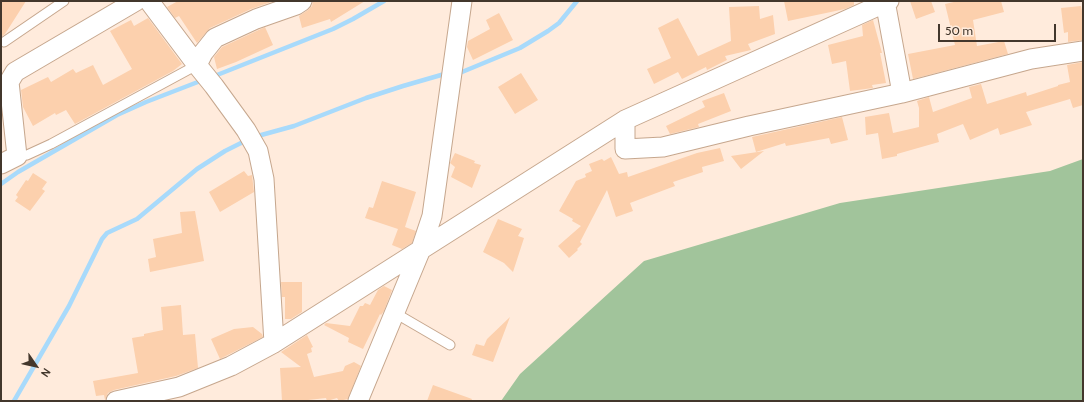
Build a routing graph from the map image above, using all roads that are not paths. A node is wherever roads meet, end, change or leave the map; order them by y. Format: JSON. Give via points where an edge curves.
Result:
{"nodes":[{"id":1,"x":136,"y":1,"type":"edge"},
{"id":2,"x":149,"y":1,"type":"edge"},
{"id":3,"x":302,"y":1,"type":"edge"},
{"id":4,"x":462,"y":1,"type":"edge"},
{"id":5,"x":62,"y":2,"type":"edge"},
{"id":6,"x":886,"y":2,"type":"edge"},
{"id":7,"x":4,"y":42,"type":"dead end"},
{"id":8,"x":1083,"y":51,"type":"edge"},
{"id":9,"x":197,"y":65,"type":"junction"},
{"id":10,"x":902,"y":93,"type":"junction"},
{"id":11,"x":625,"y":120,"type":"junction"},
{"id":12,"x":9,"y":160,"type":"edge"},
{"id":13,"x":421,"y":249,"type":"junction"},
{"id":14,"x":395,"y":313,"type":"junction"},
{"id":15,"x":274,"y":343,"type":"junction"},
{"id":16,"x":450,"y":345,"type":"dead end"},
{"id":17,"x":174,"y":395,"type":"edge"},
{"id":18,"x":116,"y":401,"type":"edge"},
{"id":19,"x":358,"y":401,"type":"edge"}],
"edges":[{"from":1,"to":12,"type":"street","via":[[15,72],[9,82]]},
{"from":2,"to":9,"type":"street"},
{"from":3,"to":9,"type":"street","via":[[215,38]]},
{"from":4,"to":13,"type":"street","via":[[432,216]]},
{"from":5,"to":7,"type":"lane"},
{"from":6,"to":10,"type":"street"},
{"from":6,"to":11,"type":"street"},
{"from":8,"to":10,"type":"street","via":[[1031,59]]},
{"from":9,"to":12,"type":"lane","via":[[51,144]]},
{"from":9,"to":15,"type":"street","via":[[246,130],[258,151],[264,180]]},
{"from":10,"to":11,"type":"street","via":[[748,126],[663,148],[625,149]]},
{"from":11,"to":13,"type":"street"},
{"from":13,"to":14,"type":"street"},
{"from":13,"to":15,"type":"street"},
{"from":14,"to":16,"type":"lane"},
{"from":14,"to":19,"type":"street"},
{"from":15,"to":17,"type":"street","via":[[231,366],[179,388]]},
{"from":17,"to":18,"type":"street"}]}
